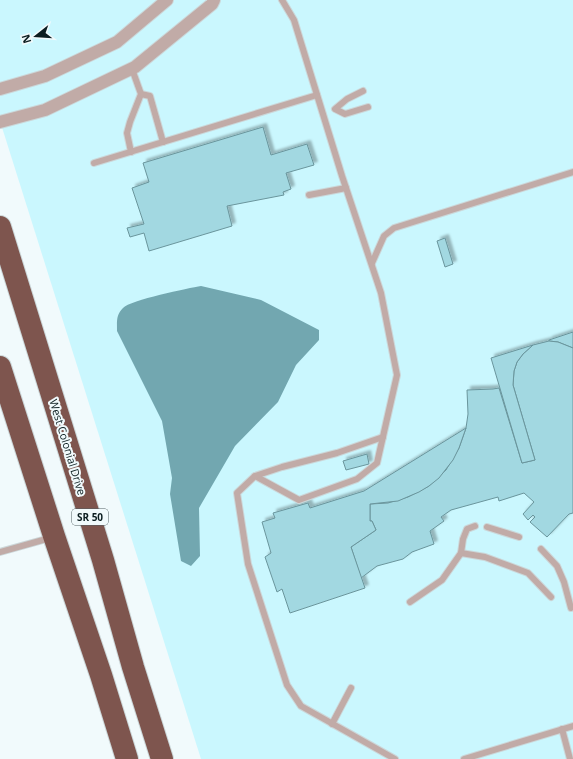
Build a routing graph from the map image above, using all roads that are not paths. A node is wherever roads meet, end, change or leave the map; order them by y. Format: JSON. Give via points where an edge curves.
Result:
{"nodes":[{"id":1,"x":167,"y":0,"type":"edge"},
{"id":2,"x":214,"y":0,"type":"edge"},
{"id":3,"x":282,"y":0,"type":"edge"},
{"id":4,"x":132,"y":69,"type":"junction"},
{"id":5,"x":0,"y":89,"type":"edge"},
{"id":6,"x":363,"y":91,"type":"dead end"},
{"id":7,"x":141,"y":94,"type":"junction"},
{"id":8,"x":317,"y":95,"type":"junction"},
{"id":9,"x":368,"y":108,"type":"dead end"},
{"id":10,"x":335,"y":109,"type":"junction"},
{"id":11,"x":322,"y":111,"type":"junction"},
{"id":12,"x":0,"y":122,"type":"edge"},
{"id":13,"x":163,"y":142,"type":"junction"},
{"id":14,"x":131,"y":152,"type":"junction"},
{"id":15,"x":94,"y":163,"type":"dead end"},
{"id":16,"x":573,"y":172,"type":"edge"},
{"id":17,"x":346,"y":188,"type":"junction"},
{"id":18,"x":309,"y":196,"type":"dead end"},
{"id":19,"x":0,"y":226,"type":"edge"},
{"id":20,"x":372,"y":263,"type":"junction"},
{"id":21,"x":0,"y":367,"type":"edge"},
{"id":22,"x":383,"y":437,"type":"junction"},
{"id":23,"x":255,"y":476,"type":"junction"},
{"id":24,"x":475,"y":526,"type":"dead end"},
{"id":25,"x":487,"y":527,"type":"dead end"},
{"id":26,"x":54,"y":536,"type":"junction"},
{"id":27,"x":519,"y":537,"type":"dead end"},
{"id":28,"x":542,"y":550,"type":"dead end"},
{"id":29,"x":0,"y":552,"type":"edge"},
{"id":30,"x":461,"y":553,"type":"junction"},
{"id":31,"x":550,"y":597,"type":"dead end"},
{"id":32,"x":410,"y":602,"type":"dead end"},
{"id":33,"x":571,"y":608,"type":"dead end"},
{"id":34,"x":351,"y":688,"type":"dead end"},
{"id":35,"x":332,"y":724,"type":"junction"},
{"id":36,"x":573,"y":726,"type":"edge"},
{"id":37,"x":562,"y":729,"type":"junction"},
{"id":38,"x":127,"y":759,"type":"edge"},
{"id":39,"x":162,"y":759,"type":"edge"},
{"id":40,"x":395,"y":759,"type":"edge"},
{"id":41,"x":464,"y":759,"type":"edge"},
{"id":42,"x":570,"y":759,"type":"edge"}],
"edges":[{"from":1,"to":5,"type":"street","via":[[117,42],[45,76]]},
{"from":2,"to":4,"type":"street"},
{"from":3,"to":8,"type":"lane","via":[[294,20]]},
{"from":4,"to":7,"type":"lane"},
{"from":4,"to":12,"type":"street","via":[[45,110]]},
{"from":6,"to":10,"type":"lane"},
{"from":7,"to":13,"type":"lane","via":[[150,96]]},
{"from":7,"to":14,"type":"lane","via":[[127,133]]},
{"from":8,"to":11,"type":"lane"},
{"from":8,"to":13,"type":"lane"},
{"from":9,"to":10,"type":"lane","via":[[345,114]]},
{"from":10,"to":11,"type":"lane"},
{"from":11,"to":17,"type":"lane"},
{"from":13,"to":14,"type":"lane"},
{"from":14,"to":15,"type":"lane"},
{"from":16,"to":20,"type":"lane","via":[[394,228],[384,236]]},
{"from":17,"to":18,"type":"lane"},
{"from":17,"to":20,"type":"lane"},
{"from":19,"to":39,"type":"highway","name":"West Colonial Drive","number":"SR 50"},
{"from":20,"to":22,"type":"lane","via":[[382,293],[397,375]]},
{"from":21,"to":26,"type":"highway"},
{"from":22,"to":23,"type":"lane"},
{"from":22,"to":23,"type":"lane","via":[[377,463],[357,479],[299,500]]},
{"from":23,"to":35,"type":"lane","via":[[237,493],[248,564],[287,686],[301,706]]},
{"from":24,"to":30,"type":"lane","via":[[467,529],[462,539]]},
{"from":25,"to":27,"type":"lane"},
{"from":26,"to":29,"type":"lane"},
{"from":26,"to":38,"type":"highway"},
{"from":28,"to":33,"type":"lane","via":[[558,566]]},
{"from":30,"to":31,"type":"lane","via":[[509,565],[528,573]]},
{"from":30,"to":32,"type":"lane","via":[[442,580]]},
{"from":34,"to":35,"type":"lane"},
{"from":35,"to":40,"type":"lane"},
{"from":36,"to":37,"type":"lane"},
{"from":37,"to":41,"type":"lane"},
{"from":37,"to":42,"type":"lane"}]}
